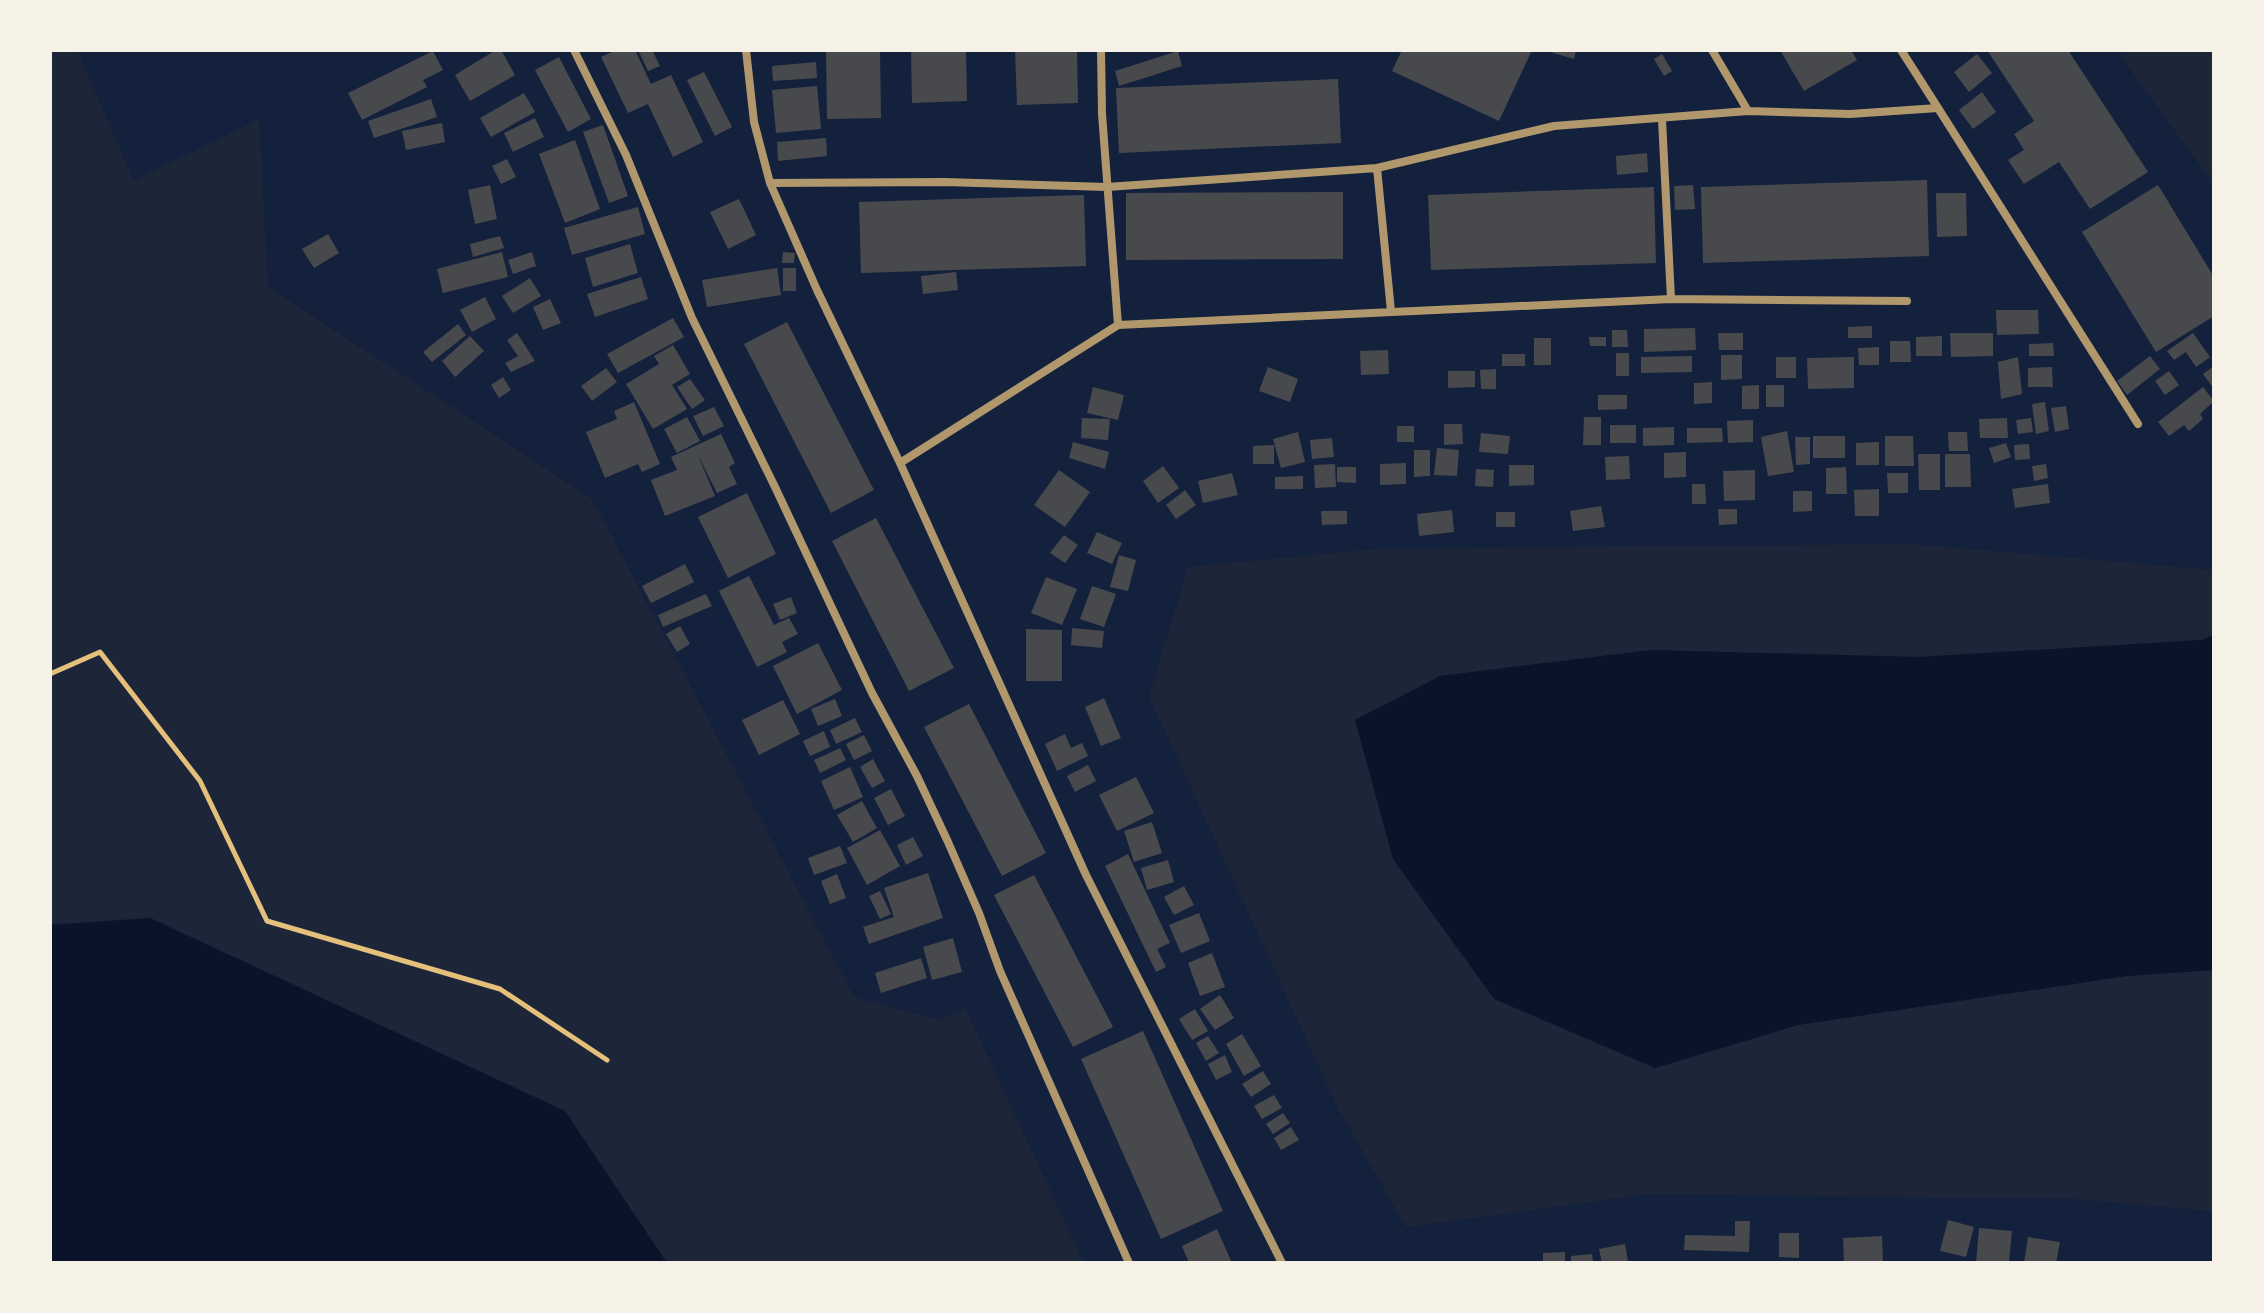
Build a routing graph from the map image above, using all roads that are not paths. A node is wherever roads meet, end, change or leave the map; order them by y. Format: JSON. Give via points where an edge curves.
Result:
{"nodes":[{"id":1,"x":574,"y":50,"type":"edge"},
{"id":2,"x":746,"y":50,"type":"edge"},
{"id":3,"x":1101,"y":50,"type":"edge"},
{"id":4,"x":1712,"y":50,"type":"edge"},
{"id":5,"x":1901,"y":50,"type":"edge"},
{"id":6,"x":1938,"y":108,"type":"junction"},
{"id":7,"x":1748,"y":111,"type":"junction"},
{"id":8,"x":1662,"y":119,"type":"junction"},
{"id":9,"x":1377,"y":168,"type":"junction"},
{"id":10,"x":770,"y":183,"type":"junction"},
{"id":11,"x":1107,"y":187,"type":"junction"},
{"id":12,"x":1671,"y":299,"type":"junction"},
{"id":13,"x":1907,"y":301,"type":"dead end"},
{"id":14,"x":1391,"y":311,"type":"junction"},
{"id":15,"x":1118,"y":325,"type":"junction"},
{"id":16,"x":2138,"y":424,"type":"dead end"},
{"id":17,"x":900,"y":463,"type":"junction"},
{"id":18,"x":1129,"y":1263,"type":"edge"},
{"id":19,"x":1282,"y":1263,"type":"edge"}],
"edges":[{"from":1,"to":18,"type":"street","via":[[626,155],[692,318],[948,842]]},
{"from":2,"to":10,"type":"street","via":[[754,122]]},
{"from":3,"to":11,"type":"street"},
{"from":4,"to":7,"type":"street"},
{"from":5,"to":6,"type":"street"},
{"from":6,"to":7,"type":"street","via":[[1850,114]]},
{"from":6,"to":16,"type":"street"},
{"from":7,"to":8,"type":"street"},
{"from":8,"to":9,"type":"street","via":[[1554,126]]},
{"from":8,"to":12,"type":"street"},
{"from":9,"to":11,"type":"street"},
{"from":9,"to":14,"type":"street"},
{"from":10,"to":11,"type":"street"},
{"from":10,"to":17,"type":"street"},
{"from":11,"to":15,"type":"street"},
{"from":12,"to":13,"type":"street"},
{"from":12,"to":14,"type":"street"},
{"from":14,"to":15,"type":"street"},
{"from":15,"to":17,"type":"street"},
{"from":17,"to":19,"type":"street","via":[[1086,875]]}]}
